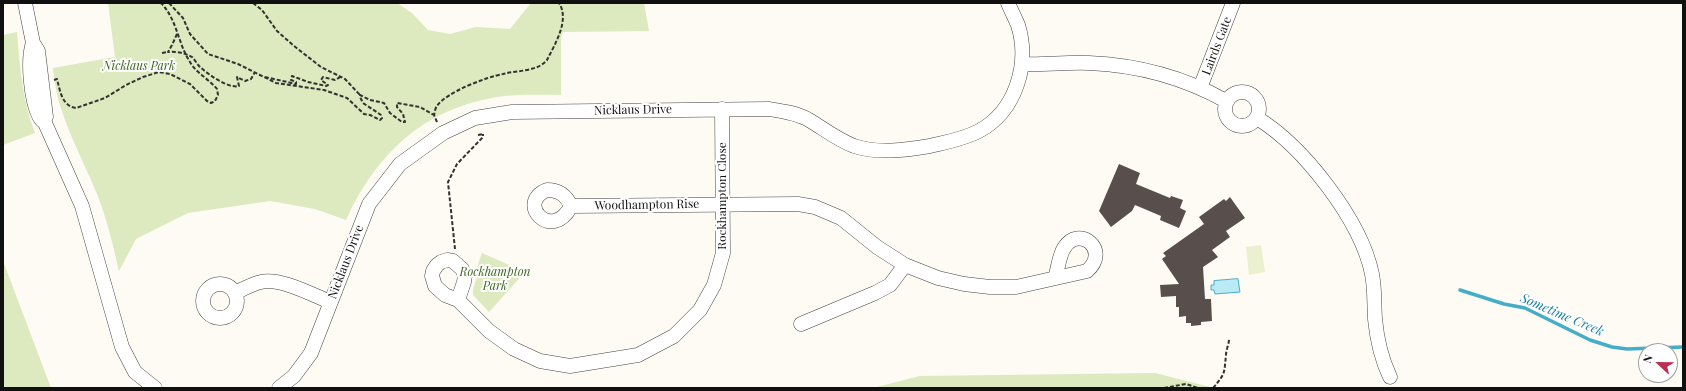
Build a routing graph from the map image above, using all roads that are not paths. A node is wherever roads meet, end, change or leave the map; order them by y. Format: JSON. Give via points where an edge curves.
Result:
{"nodes":[{"id":1,"x":24,"y":3,"type":"edge"},
{"id":2,"x":1008,"y":3,"type":"edge"},
{"id":3,"x":1233,"y":3,"type":"edge"},
{"id":4,"x":1022,"y":64,"type":"junction"},
{"id":5,"x":1200,"y":88,"type":"junction"},
{"id":6,"x":1226,"y":101,"type":"junction"},
{"id":7,"x":722,"y":109,"type":"junction"},
{"id":8,"x":1256,"y":118,"type":"junction"},
{"id":9,"x":724,"y":204,"type":"junction"},
{"id":10,"x":571,"y":206,"type":"dead end"},
{"id":11,"x":905,"y":265,"type":"junction"},
{"id":12,"x":1055,"y":278,"type":"dead end"},
{"id":13,"x":235,"y":293,"type":"dead end"},
{"id":14,"x":458,"y":300,"type":"dead end"},
{"id":15,"x":330,"y":302,"type":"junction"},
{"id":16,"x":801,"y":324,"type":"dead end"},
{"id":17,"x":1390,"y":377,"type":"dead end"},
{"id":18,"x":155,"y":388,"type":"edge"},
{"id":19,"x":280,"y":388,"type":"edge"}],
"edges":[{"from":1,"to":18,"type":"street","via":[[33,43],[38,51],[46,123],[82,206],[122,347],[136,372]]},
{"from":2,"to":4,"type":"street","name":"Nicklaus Drive","via":[[1018,24]]},
{"from":3,"to":5,"type":"street","name":"Lairds Gate"},
{"from":4,"to":5,"type":"street","via":[[1088,63],[1129,66]]},
{"from":4,"to":7,"type":"street","name":"Nicklaus Drive","via":[[1018,83],[997,118],[980,130],[957,140],[914,149],[881,150],[855,146],[808,119],[788,112],[769,109]]},
{"from":5,"to":6,"type":"street"},
{"from":6,"to":8,"type":"street","via":[[1224,110],[1233,124],[1250,124]]},
{"from":6,"to":8,"type":"street","via":[[1232,94],[1241,91],[1250,93],[1257,100],[1259,109]]},
{"from":7,"to":9,"type":"street","name":"Rockhampton Close"},
{"from":7,"to":15,"type":"street","name":"Nicklaus Drive","via":[[512,112],[475,118],[443,133],[400,164],[369,204]]},
{"from":8,"to":17,"type":"street","via":[[1302,156],[1335,198],[1352,226],[1372,274],[1377,339],[1382,360]]},
{"from":9,"to":10,"type":"street","name":"Woodhampton Rise"},
{"from":9,"to":11,"type":"street","name":"Woodhampton Rise","via":[[798,204],[830,212]]},
{"from":9,"to":14,"type":"street","name":"Rockhampton Close","via":[[723,253],[714,285],[707,298],[700,310],[674,336],[638,355],[570,366],[540,361],[514,349],[489,331]]},
{"from":11,"to":12,"type":"street","name":"Woodhampton Rise","via":[[938,278],[990,287],[1016,287]]},
{"from":11,"to":16,"type":"street","via":[[890,285]]},
{"from":13,"to":15,"type":"street","via":[[269,280]]},
{"from":15,"to":19,"type":"street","name":"Nicklaus Drive","via":[[311,353],[294,376]]}]}
